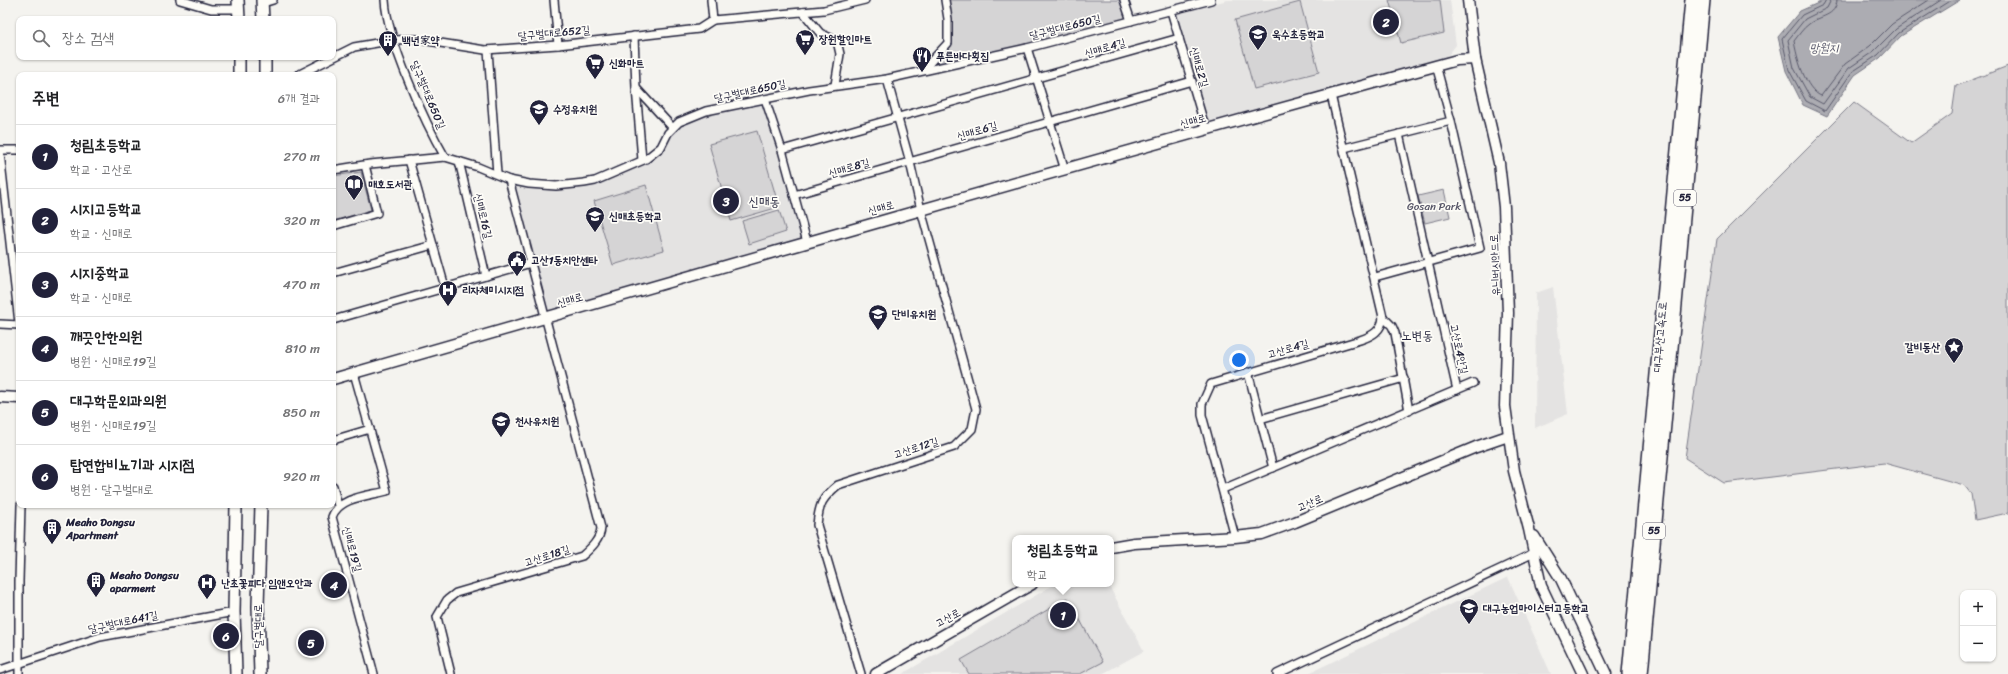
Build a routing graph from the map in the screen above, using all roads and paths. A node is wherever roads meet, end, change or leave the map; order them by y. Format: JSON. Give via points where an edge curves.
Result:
{"nodes":[{"id":1,"x":180,"y":0,"type":"edge"},
{"id":2,"x":386,"y":0,"type":"edge"},
{"id":3,"x":554,"y":0,"type":"edge"},
{"id":4,"x":711,"y":0,"type":"edge"},
{"id":5,"x":865,"y":0,"type":"edge"},
{"id":6,"x":945,"y":0,"type":"edge"},
{"id":7,"x":1124,"y":0,"type":"edge"},
{"id":8,"x":1209,"y":0,"type":"edge"},
{"id":9,"x":1468,"y":0,"type":"edge"},
{"id":10,"x":266,"y":1,"type":"edge"},
{"id":11,"x":1703,"y":4,"type":"edge"},
{"id":12,"x":1691,"y":6,"type":"edge"},
{"id":13,"x":239,"y":9,"type":"edge"},
{"id":14,"x":1171,"y":11,"type":"junction"},
{"id":15,"x":803,"y":12,"type":"junction"},
{"id":16,"x":264,"y":16,"type":"edge"},
{"id":17,"x":713,"y":20,"type":"junction"},
{"id":18,"x":1131,"y":21,"type":"junction"},
{"id":19,"x":634,"y":36,"type":"junction"},
{"id":20,"x":1179,"y":38,"type":"junction"},
{"id":21,"x":394,"y":40,"type":"junction"},
{"id":22,"x":558,"y":45,"type":"junction"},
{"id":23,"x":1027,"y":48,"type":"junction"},
{"id":24,"x":488,"y":50,"type":"junction"},
{"id":25,"x":336,"y":56,"type":"edge"},
{"id":26,"x":1475,"y":59,"type":"junction"},
{"id":27,"x":239,"y":60,"type":"edge"},
{"id":28,"x":265,"y":60,"type":"edge"},
{"id":29,"x":328,"y":60,"type":"edge"},
{"id":30,"x":1436,"y":65,"type":"junction"},
{"id":31,"x":923,"y":70,"type":"junction"},
{"id":32,"x":239,"y":72,"type":"edge"},
{"id":33,"x":265,"y":72,"type":"edge"},
{"id":34,"x":304,"y":72,"type":"edge"},
{"id":35,"x":887,"y":79,"type":"junction"},
{"id":36,"x":1036,"y":79,"type":"junction"},
{"id":37,"x":1192,"y":81,"type":"junction"},
{"id":38,"x":835,"y":85,"type":"junction"},
{"id":39,"x":636,"y":88,"type":"junction"},
{"id":40,"x":1331,"y":95,"type":"junction"},
{"id":41,"x":765,"y":99,"type":"junction"},
{"id":42,"x":897,"y":117,"type":"junction"},
{"id":43,"x":1049,"y":121,"type":"junction"},
{"id":44,"x":1451,"y":121,"type":"junction"},
{"id":45,"x":672,"y":127,"type":"junction"},
{"id":46,"x":1206,"y":130,"type":"junction"},
{"id":47,"x":1399,"y":134,"type":"junction"},
{"id":48,"x":1344,"y":148,"type":"junction"},
{"id":49,"x":0,"y":150,"type":"edge"},
{"id":50,"x":16,"y":150,"type":"edge"},
{"id":51,"x":782,"y":150,"type":"junction"},
{"id":52,"x":0,"y":153,"type":"edge"},
{"id":53,"x":445,"y":157,"type":"junction"},
{"id":54,"x":409,"y":160,"type":"junction"},
{"id":55,"x":642,"y":160,"type":"junction"},
{"id":56,"x":459,"y":161,"type":"junction"},
{"id":57,"x":910,"y":162,"type":"junction"},
{"id":58,"x":365,"y":165,"type":"junction"},
{"id":59,"x":336,"y":170,"type":"edge"},
{"id":60,"x":1065,"y":170,"type":"junction"},
{"id":61,"x":497,"y":174,"type":"junction"},
{"id":62,"x":509,"y":180,"type":"junction"},
{"id":63,"x":794,"y":195,"type":"junction"},
{"id":64,"x":921,"y":210,"type":"junction"},
{"id":65,"x":336,"y":225,"type":"edge"},
{"id":66,"x":807,"y":242,"type":"junction"},
{"id":67,"x":433,"y":245,"type":"junction"},
{"id":68,"x":1429,"y":262,"type":"junction"},
{"id":69,"x":531,"y":263,"type":"junction"},
{"id":70,"x":336,"y":272,"type":"edge"},
{"id":71,"x":486,"y":276,"type":"junction"},
{"id":72,"x":1375,"y":277,"type":"junction"},
{"id":73,"x":445,"y":288,"type":"junction"},
{"id":74,"x":16,"y":297,"type":"edge"},
{"id":75,"x":1383,"y":317,"type":"junction"},
{"id":76,"x":336,"y":319,"type":"edge"},
{"id":77,"x":545,"y":319,"type":"junction"},
{"id":78,"x":0,"y":324,"type":"edge"},
{"id":79,"x":16,"y":324,"type":"edge"},
{"id":80,"x":1664,"y":358,"type":"junction"},
{"id":81,"x":1248,"y":372,"type":"junction"},
{"id":82,"x":354,"y":373,"type":"junction"},
{"id":83,"x":336,"y":378,"type":"edge"},
{"id":84,"x":1404,"y":378,"type":"junction"},
{"id":85,"x":1474,"y":384,"type":"dead end"},
{"id":86,"x":1457,"y":390,"type":"junction"},
{"id":87,"x":0,"y":397,"type":"edge"},
{"id":88,"x":16,"y":398,"type":"edge"},
{"id":89,"x":1659,"y":409,"type":"junction"},
{"id":90,"x":1409,"y":411,"type":"junction"},
{"id":91,"x":1260,"y":419,"type":"junction"},
{"id":92,"x":370,"y":429,"type":"junction"},
{"id":93,"x":1508,"y":436,"type":"junction"},
{"id":94,"x":336,"y":439,"type":"edge"},
{"id":95,"x":1273,"y":468,"type":"junction"},
{"id":96,"x":1223,"y":489,"type":"junction"},
{"id":97,"x":336,"y":498,"type":"edge"},
{"id":98,"x":338,"y":506,"type":"junction"},
{"id":99,"x":21,"y":508,"type":"edge"},
{"id":100,"x":236,"y":508,"type":"edge"},
{"id":101,"x":261,"y":508,"type":"edge"},
{"id":102,"x":1529,"y":529,"type":"junction"},
{"id":103,"x":1235,"y":538,"type":"junction"},
{"id":104,"x":1114,"y":546,"type":"edge"},
{"id":105,"x":1534,"y":553,"type":"junction"},
{"id":106,"x":1027,"y":587,"type":"edge"},
{"id":107,"x":234,"y":612,"type":"junction"},
{"id":108,"x":19,"y":663,"type":"junction"},
{"id":109,"x":0,"y":670,"type":"edge"},
{"id":110,"x":19,"y":674,"type":"edge"},
{"id":111,"x":236,"y":674,"type":"edge"},
{"id":112,"x":260,"y":674,"type":"edge"},
{"id":113,"x":372,"y":674,"type":"edge"},
{"id":114,"x":451,"y":674,"type":"edge"},
{"id":115,"x":861,"y":674,"type":"edge"},
{"id":116,"x":876,"y":674,"type":"edge"},
{"id":117,"x":1277,"y":674,"type":"edge"},
{"id":118,"x":1582,"y":674,"type":"edge"},
{"id":119,"x":1606,"y":674,"type":"edge"},
{"id":120,"x":1629,"y":674,"type":"edge"},
{"id":121,"x":1641,"y":674,"type":"edge"}],
"edges":[{"from":1,"to":13,"type":"street","via":[[211,10]]},
{"from":2,"to":21,"type":"street"},
{"from":3,"to":22,"type":"street"},
{"from":4,"to":17,"type":"street"},
{"from":5,"to":15,"type":"street","name":"달구벌대로652길","via":[[824,10]]},
{"from":6,"to":31,"type":"street","via":[[948,43]]},
{"from":7,"to":18,"type":"street"},
{"from":8,"to":14,"type":"street","name":"달구벌대로650길"},
{"from":9,"to":26,"type":"main road","name":"유니버시아드로"},
{"from":10,"to":16,"type":"main road"},
{"from":11,"to":80,"type":"highway","name":"대구부산고속도로","number":"55"},
{"from":12,"to":80,"type":"highway","name":"대구부산고속도로","number":"55"},
{"from":14,"to":18,"type":"street","name":"달구벌대로650길"},
{"from":14,"to":20,"type":"street","name":"신매로2길"},
{"from":15,"to":17,"type":"street","name":"달구벌대로652길"},
{"from":15,"to":38,"type":"street","via":[[820,33],[836,41],[840,54]]},
{"from":17,"to":19,"type":"street","name":"달구벌대로652길","via":[[699,29]]},
{"from":18,"to":23,"type":"street","name":"달구벌대로650길"},
{"from":19,"to":22,"type":"street","name":"달구벌대로652길"},
{"from":19,"to":39,"type":"street"},
{"from":20,"to":36,"type":"street","name":"신매로4길"},
{"from":20,"to":37,"type":"street","name":"신매로2길"},
{"from":21,"to":24,"type":"street","name":"달구벌대로652길","via":[[416,39]]},
{"from":21,"to":25,"type":"street","name":"달구벌대로652길","via":[[354,47]]},
{"from":21,"to":53,"type":"street","name":"달구벌대로650길","via":[[407,76]]},
{"from":22,"to":24,"type":"street","name":"달구벌대로652길"},
{"from":23,"to":31,"type":"street","name":"달구벌대로650길"},
{"from":23,"to":36,"type":"street"},
{"from":24,"to":61,"type":"street"},
{"from":26,"to":30,"type":"main road","name":"신매로"},
{"from":26,"to":93,"type":"main road","name":"유니버시아드로","via":[[1499,163],[1504,207],[1508,314],[1505,406]]},
{"from":27,"to":32,"type":"main road"},
{"from":28,"to":33,"type":"main road"},
{"from":29,"to":34,"type":"street","name":"달구벌대로652길"},
{"from":30,"to":40,"type":"main road","name":"신매로"},
{"from":30,"to":44,"type":"street"},
{"from":31,"to":35,"type":"street","name":"달구벌대로650길"},
{"from":35,"to":38,"type":"street","name":"달구벌대로650길"},
{"from":35,"to":42,"type":"street"},
{"from":36,"to":42,"type":"street"},
{"from":36,"to":43,"type":"street"},
{"from":37,"to":43,"type":"street"},
{"from":37,"to":46,"type":"street","name":"신매로2길"},
{"from":38,"to":41,"type":"street","name":"달구벌대로650길"},
{"from":39,"to":45,"type":"street"},
{"from":39,"to":55,"type":"street"},
{"from":40,"to":46,"type":"main road","name":"신매로"},
{"from":40,"to":48,"type":"street"},
{"from":41,"to":45,"type":"street","name":"달구벌대로650길","via":[[694,114]]},
{"from":41,"to":51,"type":"street"},
{"from":42,"to":51,"type":"street"},
{"from":42,"to":57,"type":"street"},
{"from":43,"to":57,"type":"street","name":"신매로6길"},
{"from":43,"to":60,"type":"street"},
{"from":44,"to":47,"type":"street"},
{"from":44,"to":68,"type":"street","via":[[1480,248]]},
{"from":45,"to":55,"type":"street","via":[[662,147]]},
{"from":46,"to":60,"type":"main road","name":"신매로"},
{"from":47,"to":48,"type":"street"},
{"from":47,"to":68,"type":"street","name":"고산로4안길"},
{"from":48,"to":72,"type":"street"},
{"from":49,"to":50,"type":"street"},
{"from":51,"to":63,"type":"street"},
{"from":52,"to":74,"type":"street"},
{"from":53,"to":54,"type":"street"},
{"from":53,"to":56,"type":"street"},
{"from":54,"to":58,"type":"street"},
{"from":54,"to":67,"type":"street"},
{"from":55,"to":62,"type":"street","via":[[584,183],[544,186]]},
{"from":56,"to":61,"type":"street"},
{"from":56,"to":71,"type":"street","name":"신매로16길"},
{"from":57,"to":63,"type":"street","name":"신매로8길"},
{"from":57,"to":64,"type":"street"},
{"from":58,"to":59,"type":"street"},
{"from":58,"to":65,"type":"street","via":[[377,213]]},
{"from":60,"to":64,"type":"main road","name":"신매로"},
{"from":61,"to":62,"type":"street"},
{"from":62,"to":69,"type":"street"},
{"from":63,"to":66,"type":"street"},
{"from":64,"to":66,"type":"main road","name":"신매로"},
{"from":64,"to":115,"type":"street","name":"고산로12길","via":[[976,409],[972,430],[954,447],[838,485],[825,496],[819,509],[817,525]]},
{"from":66,"to":77,"type":"main road","name":"신매로"},
{"from":67,"to":70,"type":"street"},
{"from":67,"to":73,"type":"street"},
{"from":68,"to":72,"type":"street"},
{"from":68,"to":86,"type":"street","name":"고산로4안길"},
{"from":69,"to":71,"type":"street"},
{"from":69,"to":77,"type":"street"},
{"from":71,"to":73,"type":"street"},
{"from":72,"to":75,"type":"street"},
{"from":73,"to":76,"type":"street"},
{"from":75,"to":81,"type":"street","name":"고산로4길","via":[[1380,328],[1365,339]]},
{"from":75,"to":84,"type":"street","via":[[1395,333]]},
{"from":77,"to":82,"type":"main road","name":"신매로"},
{"from":77,"to":114,"type":"street","name":"고산로18길","via":[[601,528],[600,535],[592,548],[582,556],[456,593],[447,600],[437,617]]},
{"from":78,"to":79,"type":"street"},
{"from":80,"to":89,"type":"highway","name":"대구부산고속도로","number":"55"},
{"from":81,"to":91,"type":"street"},
{"from":81,"to":96,"type":"street","name":"고산로4길","via":[[1211,384],[1202,404],[1202,415]]},
{"from":82,"to":83,"type":"main road","name":"신매로"},
{"from":82,"to":92,"type":"street"},
{"from":84,"to":90,"type":"street"},
{"from":84,"to":91,"type":"street"},
{"from":85,"to":86,"type":"street"},
{"from":86,"to":90,"type":"street","name":"고산로4안길"},
{"from":87,"to":88,"type":"main road"},
{"from":89,"to":120,"type":"highway","name":"대구부산고속도로","number":"55"},
{"from":89,"to":121,"type":"highway","name":"대구부산고속도로","number":"55"},
{"from":90,"to":95,"type":"street","name":"고산로4안길"},
{"from":91,"to":95,"type":"street"},
{"from":92,"to":94,"type":"street"},
{"from":92,"to":98,"type":"street","via":[[387,491]]},
{"from":93,"to":102,"type":"main road","name":"유니버시아드로"},
{"from":93,"to":103,"type":"main road","name":"고산로","via":[[1463,452],[1276,530]]},
{"from":95,"to":96,"type":"street","name":"고산로4안길"},
{"from":96,"to":103,"type":"street","name":"고산로4길"},
{"from":97,"to":98,"type":"street"},
{"from":98,"to":113,"type":"street","name":"신매로19길","via":[[332,517]]},
{"from":99,"to":108,"type":"street"},
{"from":100,"to":107,"type":"main road"},
{"from":101,"to":112,"type":"main road","name":"달구벌대로","via":[[258,606]]},
{"from":102,"to":105,"type":"main road","name":"유니버시아드로"},
{"from":102,"to":119,"type":"main road","name":"유니버시아드로","via":[[1560,579]]},
{"from":103,"to":104,"type":"main road","name":"고산로","via":[[1134,543]]},
{"from":105,"to":117,"type":"street"},
{"from":105,"to":118,"type":"main road","name":"유니버시아드로","via":[[1541,586]]},
{"from":106,"to":116,"type":"main road","name":"고산로"},
{"from":107,"to":108,"type":"street","name":"달구벌대로641길","via":[[100,637]]},
{"from":107,"to":111,"type":"main road"},
{"from":108,"to":109,"type":"street","name":"달구벌대로641길"},
{"from":108,"to":110,"type":"street"}]}
